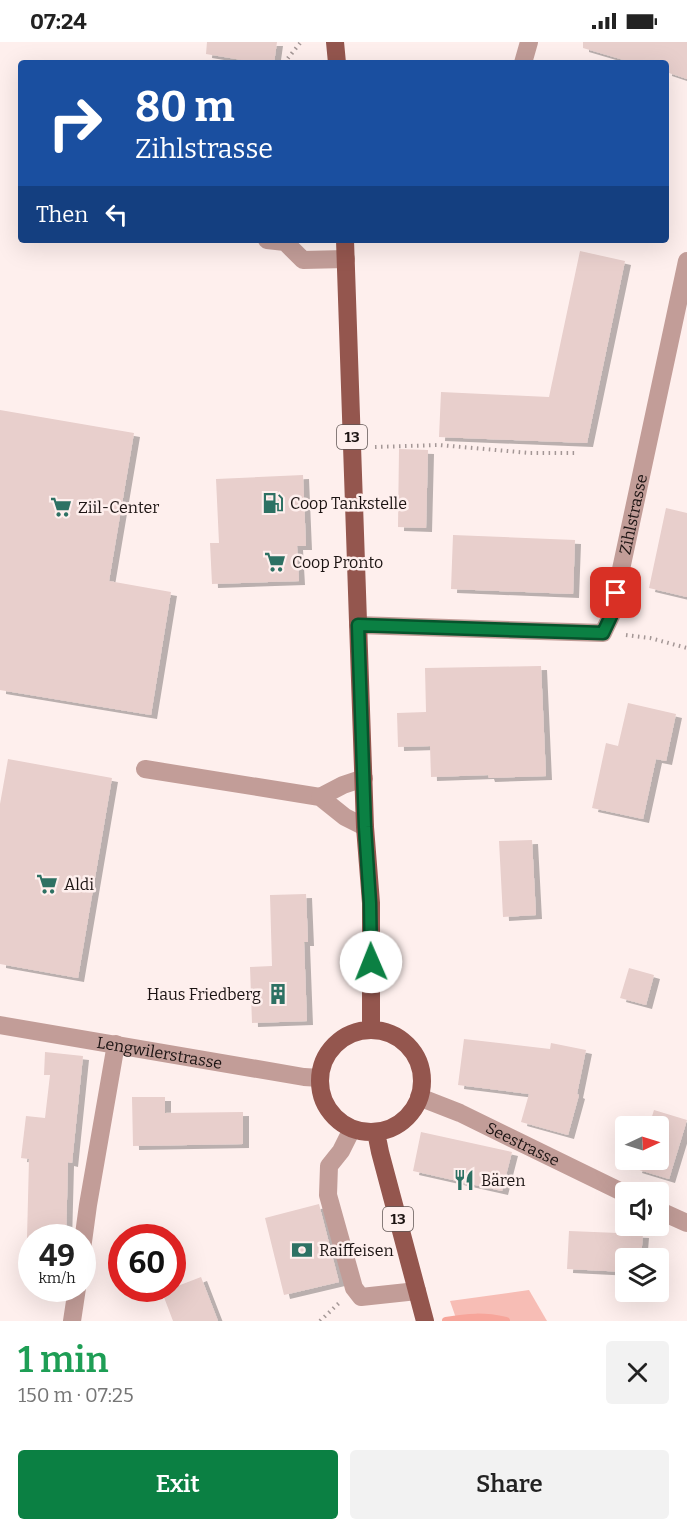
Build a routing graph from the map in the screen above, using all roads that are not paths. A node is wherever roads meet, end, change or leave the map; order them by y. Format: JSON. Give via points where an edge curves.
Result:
{"nodes":[{"id":1,"x":335,"y":42,"type":"edge"},
{"id":2,"x":529,"y":42,"type":"edge"},
{"id":3,"x":338,"y":60,"type":"edge"},
{"id":4,"x":524,"y":60,"type":"edge"},
{"id":5,"x":286,"y":243,"type":"edge"},
{"id":6,"x":345,"y":243,"type":"edge"},
{"id":7,"x":346,"y":259,"type":"junction"},
{"id":8,"x":687,"y":261,"type":"edge"},
{"id":9,"x":358,"y":625,"type":"junction"},
{"id":10,"x":145,"y":769,"type":"dead end"},
{"id":11,"x":364,"y":778,"type":"junction"},
{"id":12,"x":320,"y":797,"type":"junction"},
{"id":13,"x":365,"y":827,"type":"junction"},
{"id":14,"x":0,"y":1025,"type":"edge"},
{"id":15,"x":371,"y":1030,"type":"junction"},
{"id":16,"x":116,"y":1044,"type":"junction"},
{"id":17,"x":320,"y":1078,"type":"junction"},
{"id":18,"x":419,"y":1097,"type":"junction"},
{"id":19,"x":352,"y":1129,"type":"junction"},
{"id":20,"x":376,"y":1132,"type":"junction"},
{"id":21,"x":615,"y":1189,"type":"edge"},
{"id":22,"x":669,"y":1215,"type":"edge"},
{"id":23,"x":687,"y":1223,"type":"edge"},
{"id":24,"x":85,"y":1224,"type":"edge"},
{"id":25,"x":75,"y":1302,"type":"edge"},
{"id":26,"x":421,"y":1306,"type":"edge"},
{"id":27,"x":72,"y":1321,"type":"edge"}],
"edges":[{"from":1,"to":3,"type":"main road"},
{"from":2,"to":4,"type":"street"},
{"from":5,"to":7,"type":"street","via":[[303,260]]},
{"from":6,"to":7,"type":"main road","number":"13"},
{"from":7,"to":9,"type":"main road","number":"13"},
{"from":8,"to":9,"type":"street","name":"Zihlstrasse","via":[[611,616],[603,633]]},
{"from":9,"to":11,"type":"main road","number":"13"},
{"from":10,"to":12,"type":"street"},
{"from":11,"to":12,"type":"street"},
{"from":11,"to":13,"type":"main road","number":"13"},
{"from":12,"to":13,"type":"street"},
{"from":13,"to":15,"type":"main road","number":"13"},
{"from":14,"to":16,"type":"street","name":"Lengwilerstrasse"},
{"from":15,"to":17,"type":"main road","via":[[358,1031],[336,1044],[322,1065]]},
{"from":15,"to":18,"type":"main road","via":[[398,1037],[416,1057],[421,1070]]},
{"from":16,"to":17,"type":"street","name":"Lengwilerstrasse"},
{"from":16,"to":24,"type":"street"},
{"from":17,"to":19,"type":"main road","via":[[325,1103],[332,1114]]},
{"from":18,"to":20,"type":"main road","via":[[403,1121]]},
{"from":18,"to":21,"type":"street","name":"Seestrasse"},
{"from":19,"to":20,"type":"main road"},
{"from":19,"to":26,"type":"street","via":[[329,1166],[328,1196],[354,1288],[362,1297]]},
{"from":20,"to":26,"type":"main road","number":"13"},
{"from":22,"to":23,"type":"street"},
{"from":25,"to":27,"type":"street"}]}
